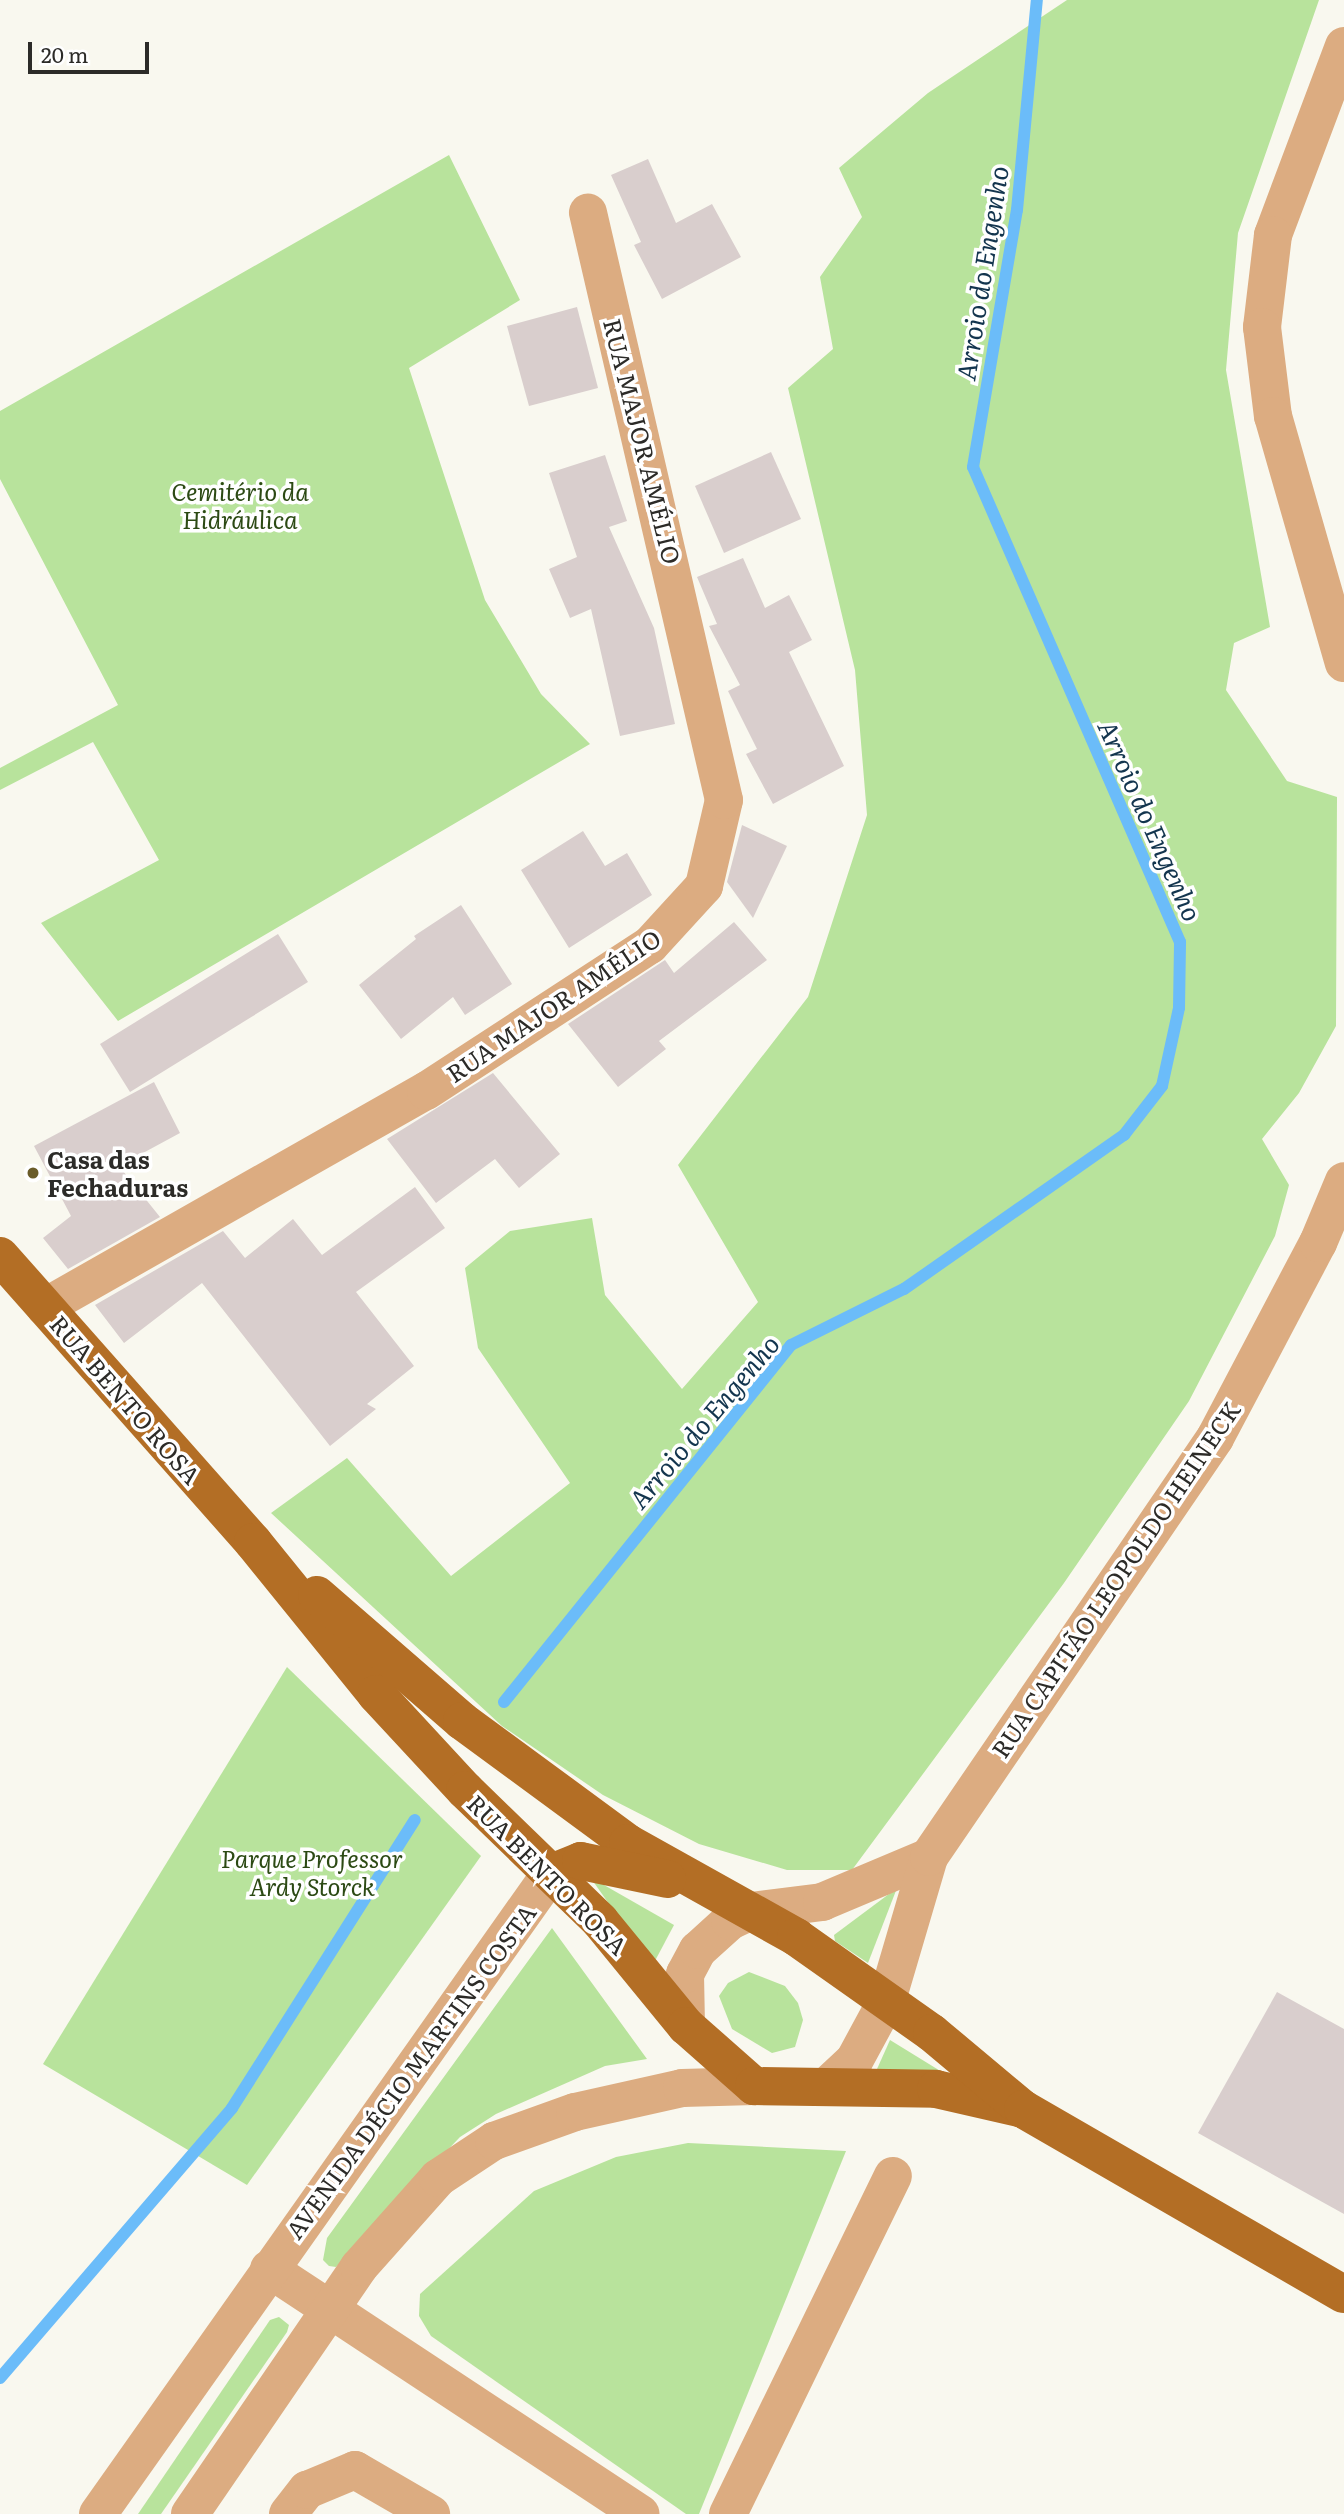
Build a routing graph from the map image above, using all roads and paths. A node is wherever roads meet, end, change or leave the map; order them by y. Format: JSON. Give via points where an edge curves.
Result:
{"nodes":[{"id":1,"x":1344,"y":46,"type":"edge"},
{"id":2,"x":588,"y":213,"type":"dead end"},
{"id":3,"x":1344,"y":663,"type":"edge"},
{"id":4,"x":1344,"y":1181,"type":"edge"},
{"id":5,"x":0,"y":1256,"type":"edge"},
{"id":6,"x":45,"y":1307,"type":"junction"},
{"id":7,"x":253,"y":1542,"type":"junction"},
{"id":8,"x":929,"y":1857,"type":"junction"},
{"id":9,"x":551,"y":1873,"type":"junction"},
{"id":10,"x":710,"y":1886,"type":"junction"},
{"id":11,"x":751,"y":1910,"type":"junction"},
{"id":12,"x":887,"y":2000,"type":"junction"},
{"id":13,"x":686,"y":2026,"type":"junction"},
{"id":14,"x":754,"y":2086,"type":"junction"},
{"id":15,"x":827,"y":2086,"type":"junction"},
{"id":16,"x":1023,"y":2109,"type":"junction"},
{"id":17,"x":893,"y":2176,"type":"dead end"},
{"id":18,"x":269,"y":2269,"type":"junction"},
{"id":19,"x":1344,"y":2294,"type":"edge"},
{"id":20,"x":331,"y":2312,"type":"junction"},
{"id":21,"x":98,"y":2514,"type":"edge"},
{"id":22,"x":190,"y":2514,"type":"edge"},
{"id":23,"x":288,"y":2514,"type":"edge"},
{"id":24,"x":431,"y":2514,"type":"edge"},
{"id":25,"x":640,"y":2514,"type":"edge"},
{"id":26,"x":728,"y":2514,"type":"edge"}],
"edges":[{"from":1,"to":3,"type":"street","via":[[1273,235],[1262,327],[1273,416]]},
{"from":2,"to":6,"type":"street","name":"RUA MAJOR AMÉLIO","via":[[724,800],[704,886],[650,945],[426,1091]]},
{"from":4,"to":8,"type":"street","name":"RUA CAPITÃO LEOPOLDO HEINECK","via":[[1318,1243],[1215,1438]]},
{"from":5,"to":6,"type":"main road","name":"RUA BENTO ROSA"},
{"from":6,"to":7,"type":"main road","name":"RUA BENTO ROSA"},
{"from":7,"to":9,"type":"main road","name":"RUA BENTO ROSA","via":[[376,1694]]},
{"from":7,"to":10,"type":"main road","name":"RUA BENTO ROSA","via":[[545,1786],[628,1843]]},
{"from":8,"to":11,"type":"street","via":[[822,1902]]},
{"from":8,"to":12,"type":"street"},
{"from":9,"to":10,"type":"main road","via":[[582,1861]]},
{"from":9,"to":13,"type":"main road","name":"RUA BENTO ROSA","via":[[600,1921]]},
{"from":9,"to":18,"type":"street","name":"AVENIDA DÉCIO MARTINS COSTA"},
{"from":10,"to":11,"type":"main road","name":"RUA BENTO ROSA"},
{"from":11,"to":12,"type":"main road","name":"RUA BENTO ROSA"},
{"from":11,"to":13,"type":"street","via":[[698,1950],[685,1974]]},
{"from":12,"to":15,"type":"street","via":[[854,2061]]},
{"from":12,"to":16,"type":"main road","name":"RUA BENTO ROSA"},
{"from":13,"to":14,"type":"main road","name":"RUA BENTO ROSA"},
{"from":14,"to":15,"type":"main road"},
{"from":14,"to":20,"type":"street","via":[[639,2095],[494,2141],[438,2178],[359,2267]]},
{"from":15,"to":16,"type":"main road","via":[[968,2093]]},
{"from":16,"to":19,"type":"main road"},
{"from":17,"to":26,"type":"street"},
{"from":18,"to":20,"type":"street"},
{"from":18,"to":21,"type":"street","name":"AVENIDA DÉCIO MARTINS COSTA"},
{"from":20,"to":22,"type":"street"},
{"from":20,"to":25,"type":"street"},
{"from":23,"to":24,"type":"street","via":[[307,2490],[355,2470]]}]}
